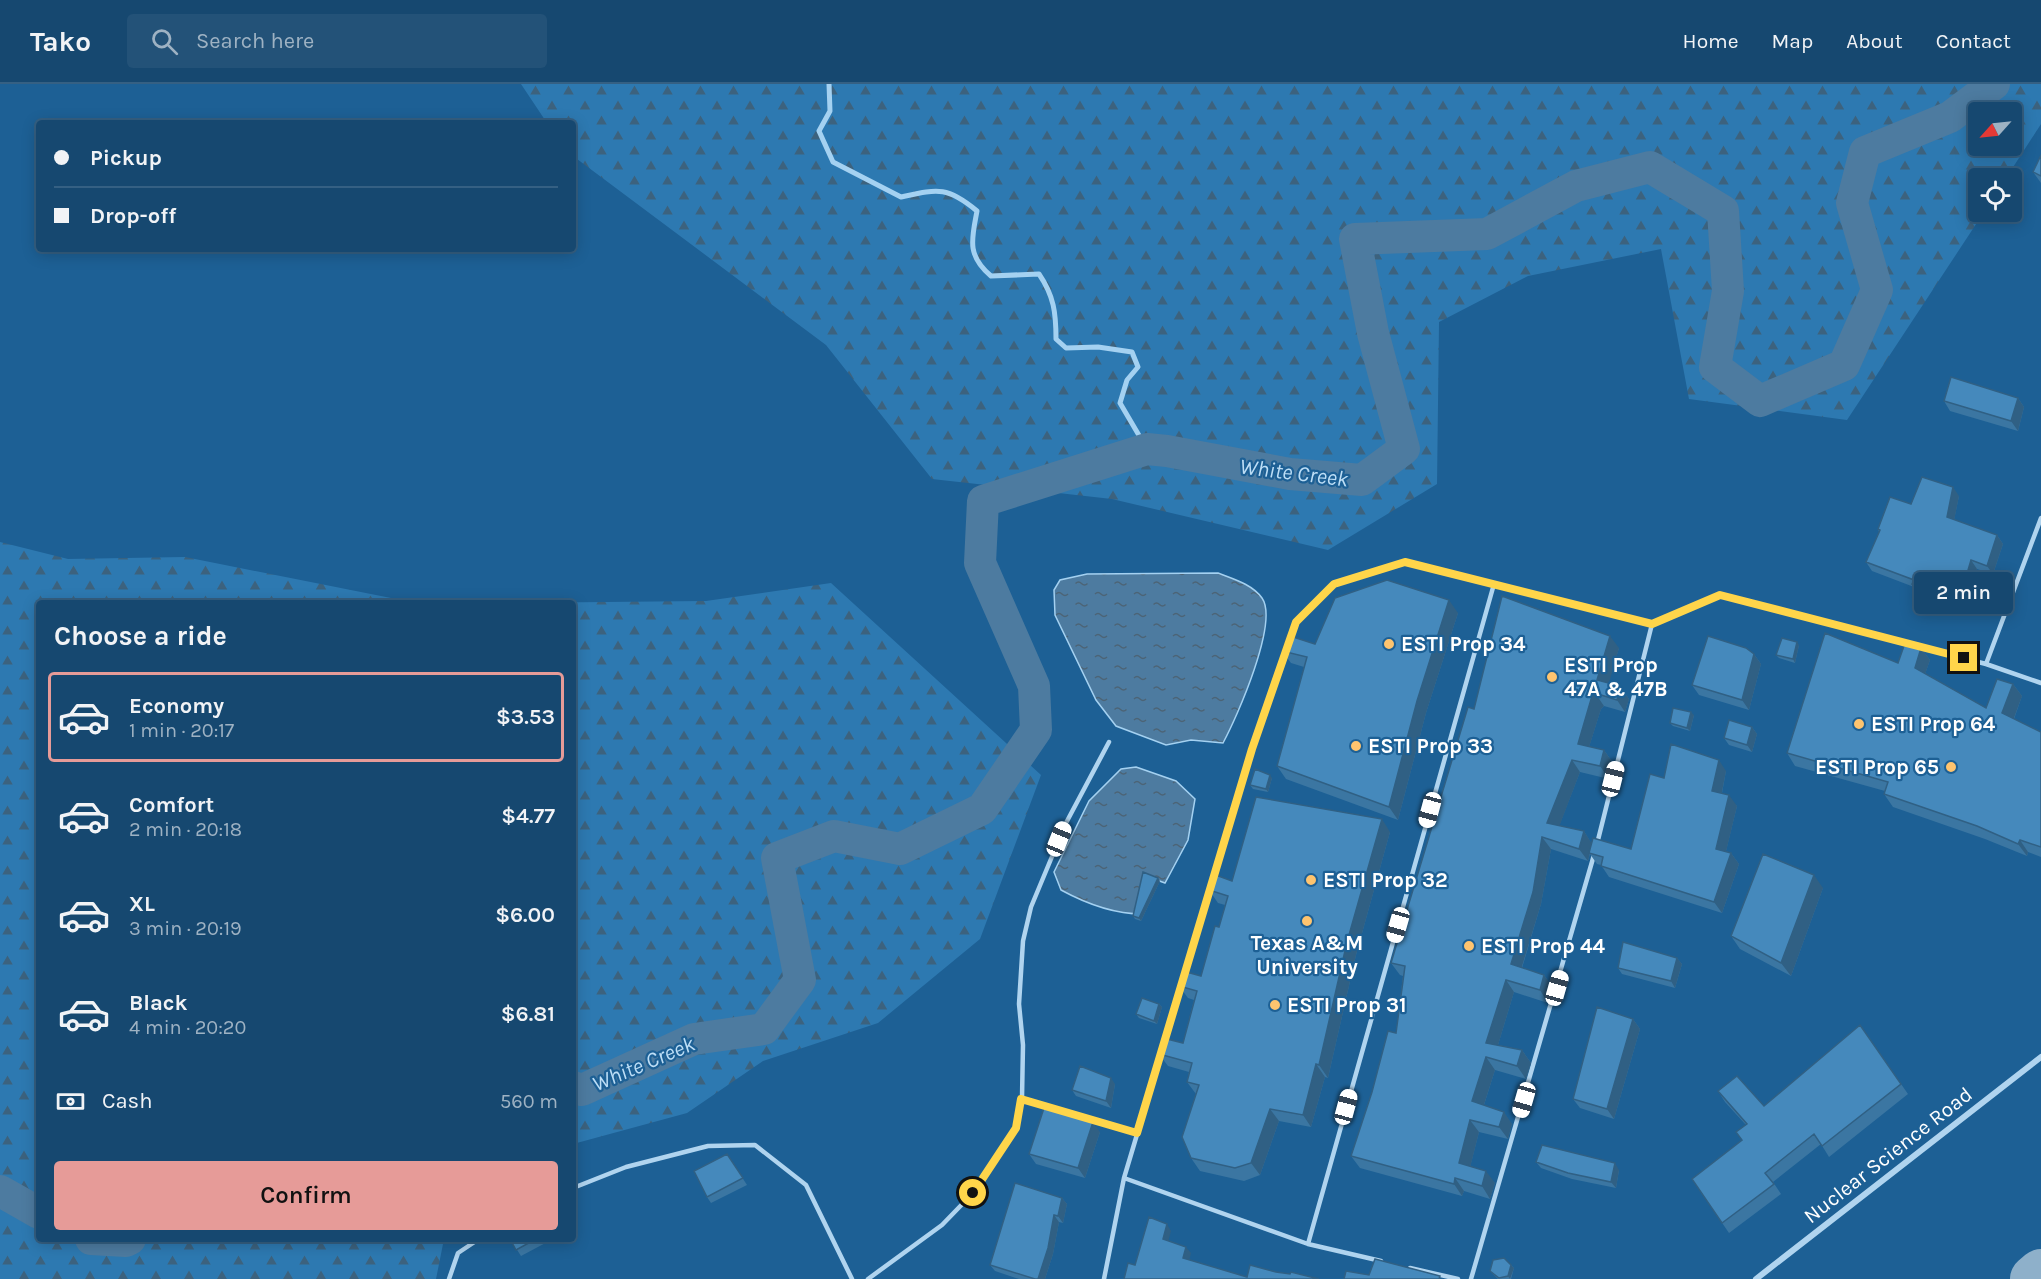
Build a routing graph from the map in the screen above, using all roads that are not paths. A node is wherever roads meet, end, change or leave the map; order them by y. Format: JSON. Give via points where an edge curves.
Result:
{"nodes":[{"id":1,"x":2041,"y":518,"type":"edge"},
{"id":2,"x":1494,"y":584,"type":"junction"},
{"id":3,"x":1652,"y":624,"type":"junction"},
{"id":4,"x":1986,"y":664,"type":"junction"},
{"id":5,"x":2041,"y":683,"type":"edge"},
{"id":6,"x":1109,"y":742,"type":"dead end"},
{"id":7,"x":2041,"y":1057,"type":"edge"},
{"id":8,"x":1021,"y":1099,"type":"junction"},
{"id":9,"x":1137,"y":1133,"type":"junction"},
{"id":10,"x":1124,"y":1178,"type":"junction"},
{"id":11,"x":576,"y":1187,"type":"edge"},
{"id":12,"x":474,"y":1242,"type":"edge"},
{"id":13,"x":1308,"y":1244,"type":"junction"},
{"id":14,"x":1388,"y":1263,"type":"edge"},
{"id":15,"x":1400,"y":1266,"type":"edge"},
{"id":16,"x":449,"y":1279,"type":"edge"},
{"id":17,"x":852,"y":1279,"type":"edge"},
{"id":18,"x":868,"y":1279,"type":"edge"},
{"id":19,"x":1104,"y":1279,"type":"edge"},
{"id":20,"x":1458,"y":1279,"type":"edge"},
{"id":21,"x":1471,"y":1279,"type":"edge"},
{"id":22,"x":1756,"y":1279,"type":"edge"}],
"edges":[{"from":1,"to":4,"type":"lane"},
{"from":2,"to":3,"type":"lane"},
{"from":2,"to":9,"type":"lane","via":[[1405,562],[1334,584],[1296,622],[1252,749]]},
{"from":2,"to":13,"type":"lane"},
{"from":3,"to":4,"type":"lane","via":[[1720,595]]},
{"from":3,"to":21,"type":"lane","via":[[1580,912]]},
{"from":4,"to":5,"type":"lane"},
{"from":6,"to":8,"type":"lane","via":[[1066,823],[1031,907],[1023,941],[1019,1004],[1023,1045]]},
{"from":7,"to":22,"type":"street","name":"Nuclear Science Road"},
{"from":8,"to":9,"type":"lane"},
{"from":8,"to":18,"type":"lane","via":[[1016,1128],[973,1193],[942,1226]]},
{"from":9,"to":10,"type":"lane"},
{"from":10,"to":13,"type":"lane"},
{"from":10,"to":19,"type":"lane"},
{"from":11,"to":17,"type":"lane","via":[[626,1167],[708,1146],[755,1146],[806,1185]]},
{"from":12,"to":16,"type":"lane","via":[[458,1253]]},
{"from":13,"to":14,"type":"lane"},
{"from":15,"to":20,"type":"lane"}]}
